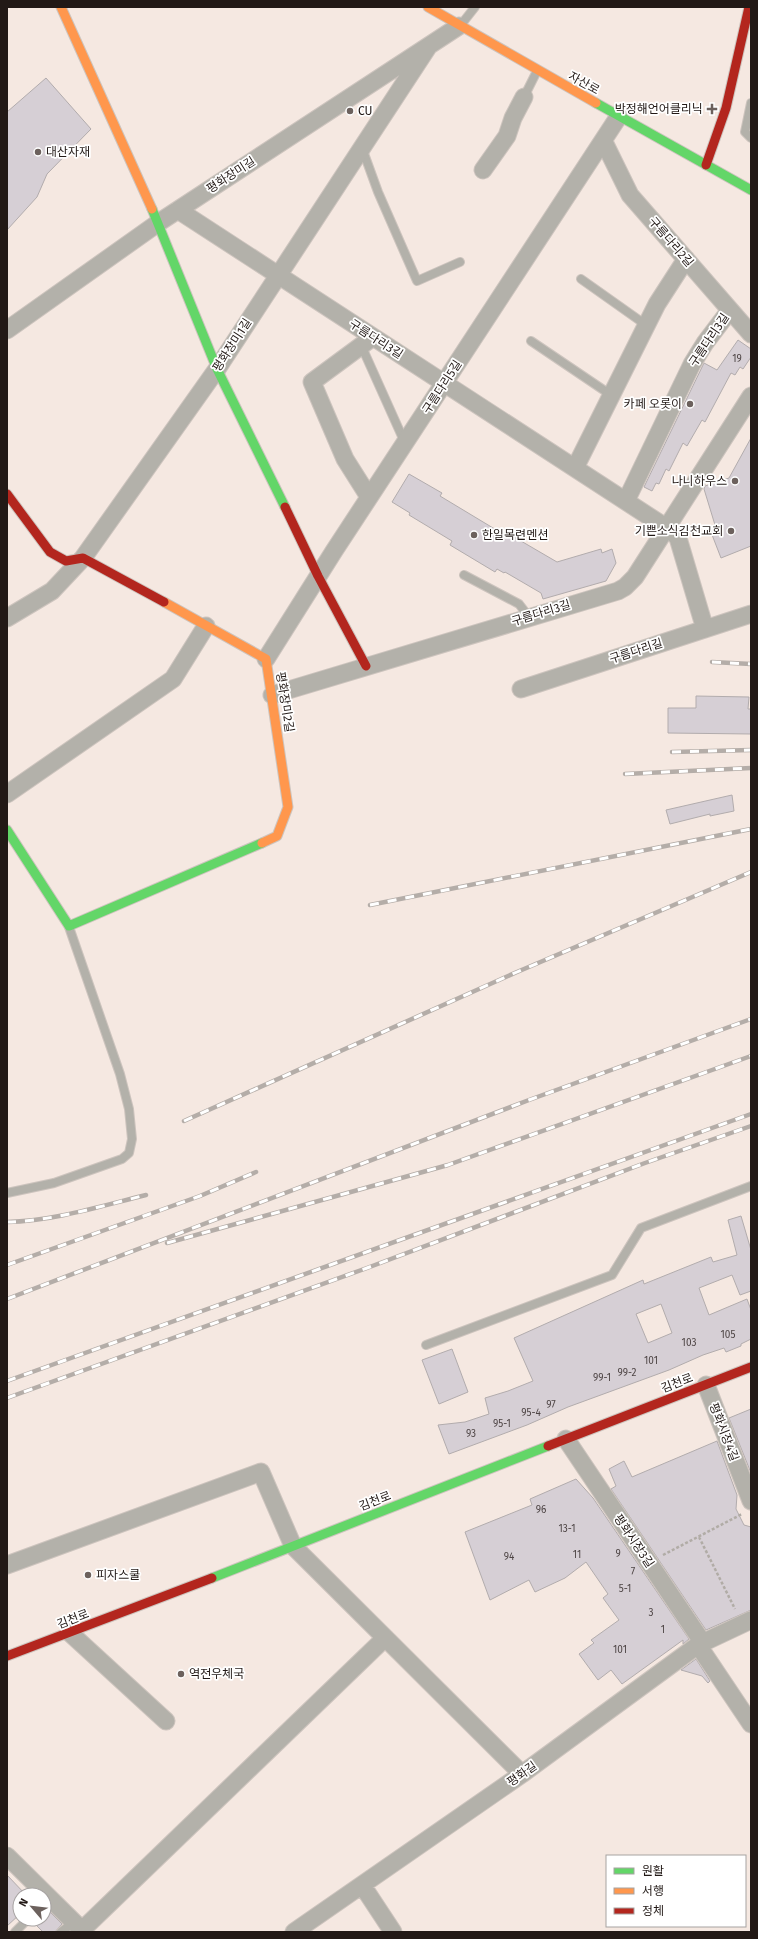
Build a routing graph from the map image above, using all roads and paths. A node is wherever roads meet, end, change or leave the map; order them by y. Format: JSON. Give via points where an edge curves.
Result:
{"nodes":[{"id":1,"x":61,"y":7,"type":"edge"},
{"id":2,"x":428,"y":7,"type":"edge"},
{"id":3,"x":475,"y":7,"type":"edge"},
{"id":4,"x":748,"y":7,"type":"edge"},
{"id":5,"x":459,"y":26,"type":"junction"},
{"id":6,"x":428,"y":47,"type":"junction"},
{"id":7,"x":537,"y":70,"type":"junction"},
{"id":8,"x":524,"y":97,"type":"joint"},
{"id":9,"x":751,"y":103,"type":"edge"},
{"id":10,"x":619,"y":116,"type":"junction"},
{"id":11,"x":751,"y":138,"type":"edge"},
{"id":12,"x":604,"y":142,"type":"junction"},
{"id":13,"x":362,"y":147,"type":"junction"},
{"id":14,"x":706,"y":165,"type":"junction"},
{"id":15,"x":483,"y":170,"type":"dead end"},
{"id":16,"x":751,"y":190,"type":"edge"},
{"id":17,"x":178,"y":210,"type":"junction"},
{"id":18,"x":158,"y":223,"type":"junction"},
{"id":19,"x":686,"y":259,"type":"junction"},
{"id":20,"x":460,"y":262,"type":"dead end"},
{"id":21,"x":278,"y":275,"type":"junction"},
{"id":22,"x":582,"y":279,"type":"dead end"},
{"id":23,"x":730,"y":310,"type":"junction"},
{"id":24,"x":646,"y":325,"type":"junction"},
{"id":25,"x":7,"y":330,"type":"edge"},
{"id":26,"x":751,"y":334,"type":"edge"},
{"id":27,"x":367,"y":341,"type":"junction"},
{"id":28,"x":531,"y":341,"type":"dead end"},
{"id":29,"x":216,"y":369,"type":"junction"},
{"id":30,"x":444,"y":383,"type":"junction"},
{"id":31,"x":611,"y":394,"type":"junction"},
{"id":32,"x":751,"y":396,"type":"edge"},
{"id":33,"x":405,"y":444,"type":"junction"},
{"id":34,"x":575,"y":468,"type":"junction"},
{"id":35,"x":7,"y":494,"type":"edge"},
{"id":36,"x":370,"y":498,"type":"junction"},
{"id":37,"x":626,"y":501,"type":"junction"},
{"id":38,"x":666,"y":527,"type":"junction"},
{"id":39,"x":83,"y":558,"type":"junction"},
{"id":40,"x":464,"y":575,"type":"dead end"},
{"id":41,"x":318,"y":576,"type":"junction"},
{"id":42,"x":751,"y":614,"type":"edge"},
{"id":43,"x":529,"y":617,"type":"junction"},
{"id":44,"x":7,"y":618,"type":"edge"},
{"id":45,"x":206,"y":626,"type":"junction"},
{"id":46,"x":705,"y":629,"type":"junction"},
{"id":47,"x":266,"y":659,"type":"junction"},
{"id":48,"x":366,"y":666,"type":"junction"},
{"id":49,"x":521,"y":690,"type":"dead end"},
{"id":50,"x":272,"y":695,"type":"junction"},
{"id":51,"x":7,"y":794,"type":"edge"},
{"id":52,"x":7,"y":830,"type":"edge"},
{"id":53,"x":69,"y":926,"type":"junction"},
{"id":54,"x":751,"y":1186,"type":"edge"},
{"id":55,"x":7,"y":1193,"type":"edge"},
{"id":56,"x":426,"y":1345,"type":"dead end"},
{"id":57,"x":751,"y":1367,"type":"edge"},
{"id":58,"x":706,"y":1384,"type":"junction"},
{"id":59,"x":566,"y":1439,"type":"junction"},
{"id":60,"x":751,"y":1501,"type":"edge"},
{"id":61,"x":738,"y":1516,"type":"dead end"},
{"id":62,"x":699,"y":1536,"type":"junction"},
{"id":63,"x":293,"y":1546,"type":"junction"},
{"id":64,"x":649,"y":1563,"type":"junction"},
{"id":65,"x":7,"y":1565,"type":"edge"},
{"id":66,"x":747,"y":1622,"type":"edge"},
{"id":67,"x":70,"y":1633,"type":"junction"},
{"id":68,"x":385,"y":1638,"type":"junction"},
{"id":69,"x":701,"y":1644,"type":"junction"},
{"id":70,"x":7,"y":1656,"type":"edge"},
{"id":71,"x":166,"y":1721,"type":"dead end"},
{"id":72,"x":751,"y":1724,"type":"edge"},
{"id":73,"x":522,"y":1774,"type":"junction"},
{"id":74,"x":8,"y":1860,"type":"edge"},
{"id":75,"x":362,"y":1885,"type":"junction"},
{"id":76,"x":34,"y":1887,"type":"edge"},
{"id":77,"x":52,"y":1905,"type":"edge"},
{"id":78,"x":75,"y":1929,"type":"edge"},
{"id":79,"x":294,"y":1932,"type":"edge"},
{"id":80,"x":393,"y":1932,"type":"edge"}],
"edges":[{"from":1,"to":18,"type":"street"},
{"from":2,"to":5,"type":"street","name":"자산로"},
{"from":3,"to":5,"type":"lane"},
{"from":4,"to":14,"type":"street","via":[[726,108]]},
{"from":5,"to":6,"type":"street","name":"평화장미길"},
{"from":5,"to":7,"type":"street","name":"자산로"},
{"from":6,"to":13,"type":"street","name":"평화장미1길"},
{"from":6,"to":17,"type":"street","name":"평화장미길"},
{"from":7,"to":8,"type":"lane"},
{"from":7,"to":10,"type":"street","name":"자산로"},
{"from":8,"to":15,"type":"street","via":[[507,136]]},
{"from":9,"to":11,"type":"lane","via":[[745,132]]},
{"from":10,"to":12,"type":"street","name":"구름다리5길"},
{"from":10,"to":14,"type":"street","name":"자산로"},
{"from":12,"to":19,"type":"street","name":"구름다리2길","via":[[630,195]]},
{"from":12,"to":30,"type":"street","name":"구름다리5길"},
{"from":13,"to":20,"type":"lane","via":[[378,192],[416,280]]},
{"from":13,"to":21,"type":"street","name":"평화장미1길"},
{"from":14,"to":16,"type":"street","name":"자산로"},
{"from":17,"to":18,"type":"street","name":"평화장미길"},
{"from":17,"to":21,"type":"street","name":"구름다리3길"},
{"from":18,"to":25,"type":"street","name":"평화장미길"},
{"from":18,"to":29,"type":"street"},
{"from":19,"to":23,"type":"street","name":"구름다리2길"},
{"from":19,"to":24,"type":"street"},
{"from":21,"to":27,"type":"street","name":"구름다리3길"},
{"from":21,"to":29,"type":"street","name":"평화장미1길"},
{"from":22,"to":24,"type":"lane"},
{"from":23,"to":26,"type":"street","name":"구름다리2길"},
{"from":23,"to":37,"type":"street","name":"구름다리3길","via":[[692,364]]},
{"from":24,"to":31,"type":"street"},
{"from":27,"to":30,"type":"street","name":"구름다리3길"},
{"from":27,"to":33,"type":"lane"},
{"from":27,"to":36,"type":"street","via":[[312,382],[345,459]]},
{"from":28,"to":31,"type":"lane"},
{"from":29,"to":39,"type":"street","name":"평화장미1길"},
{"from":29,"to":41,"type":"street"},
{"from":30,"to":33,"type":"street","name":"구름다리5길"},
{"from":30,"to":34,"type":"street","name":"구름다리3길"},
{"from":31,"to":34,"type":"street"},
{"from":32,"to":38,"type":"street","name":"구름다리3길"},
{"from":33,"to":36,"type":"street","name":"구름다리5길"},
{"from":34,"to":37,"type":"street","name":"구름다리3길"},
{"from":35,"to":39,"type":"street","via":[[50,552],[66,561]]},
{"from":36,"to":41,"type":"street","name":"구름다리5길"},
{"from":37,"to":38,"type":"street","name":"구름다리3길"},
{"from":38,"to":43,"type":"street","name":"구름다리3길","via":[[635,577],[625,587]]},
{"from":38,"to":46,"type":"street","name":"구름다리3길","via":[[678,538]]},
{"from":39,"to":44,"type":"street","name":"평화장미1길","via":[[52,591]]},
{"from":39,"to":45,"type":"street","name":"평화장미2길"},
{"from":40,"to":43,"type":"lane","via":[[519,604]]},
{"from":41,"to":47,"type":"street","name":"구름다리5길"},
{"from":41,"to":48,"type":"street"},
{"from":42,"to":46,"type":"street","name":"구름다리길"},
{"from":43,"to":48,"type":"street","name":"구름다리3길"},
{"from":45,"to":47,"type":"street","name":"평화장미2길"},
{"from":45,"to":51,"type":"street","via":[[173,679]]},
{"from":46,"to":49,"type":"street","name":"구름다리길"},
{"from":47,"to":50,"type":"street","name":"평화장미2길"},
{"from":48,"to":50,"type":"street","name":"구름다리3길"},
{"from":50,"to":53,"type":"street","name":"평화장미2길","via":[[288,807],[277,836]]},
{"from":52,"to":53,"type":"street"},
{"from":53,"to":55,"type":"lane","via":[[120,1074],[129,1109],[132,1139],[129,1153],[122,1159],[54,1183]]},
{"from":54,"to":56,"type":"lane","via":[[641,1228],[612,1276]]},
{"from":57,"to":58,"type":"street","name":"김천로"},
{"from":58,"to":59,"type":"street","name":"김천로"},
{"from":58,"to":60,"type":"street","name":"평화시장4길"},
{"from":59,"to":63,"type":"street","name":"김천로"},
{"from":59,"to":64,"type":"street","name":"평화시장3길"},
{"from":61,"to":62,"type":"path"},
{"from":62,"to":64,"type":"path"},
{"from":62,"to":66,"type":"path"},
{"from":63,"to":65,"type":"street","via":[[261,1472]]},
{"from":63,"to":67,"type":"street","name":"김천로"},
{"from":63,"to":68,"type":"street"},
{"from":64,"to":69,"type":"street","name":"평화시장3길"},
{"from":66,"to":69,"type":"street","name":"평화길"},
{"from":67,"to":70,"type":"street","name":"김천로"},
{"from":67,"to":71,"type":"street"},
{"from":68,"to":73,"type":"street"},
{"from":68,"to":78,"type":"street"},
{"from":69,"to":72,"type":"street","name":"평화시장3길"},
{"from":69,"to":73,"type":"street","name":"평화길"},
{"from":73,"to":75,"type":"street","name":"평화길"},
{"from":74,"to":76,"type":"street"},
{"from":75,"to":79,"type":"street","name":"평화길"},
{"from":75,"to":80,"type":"street"},
{"from":77,"to":78,"type":"street"}]}
